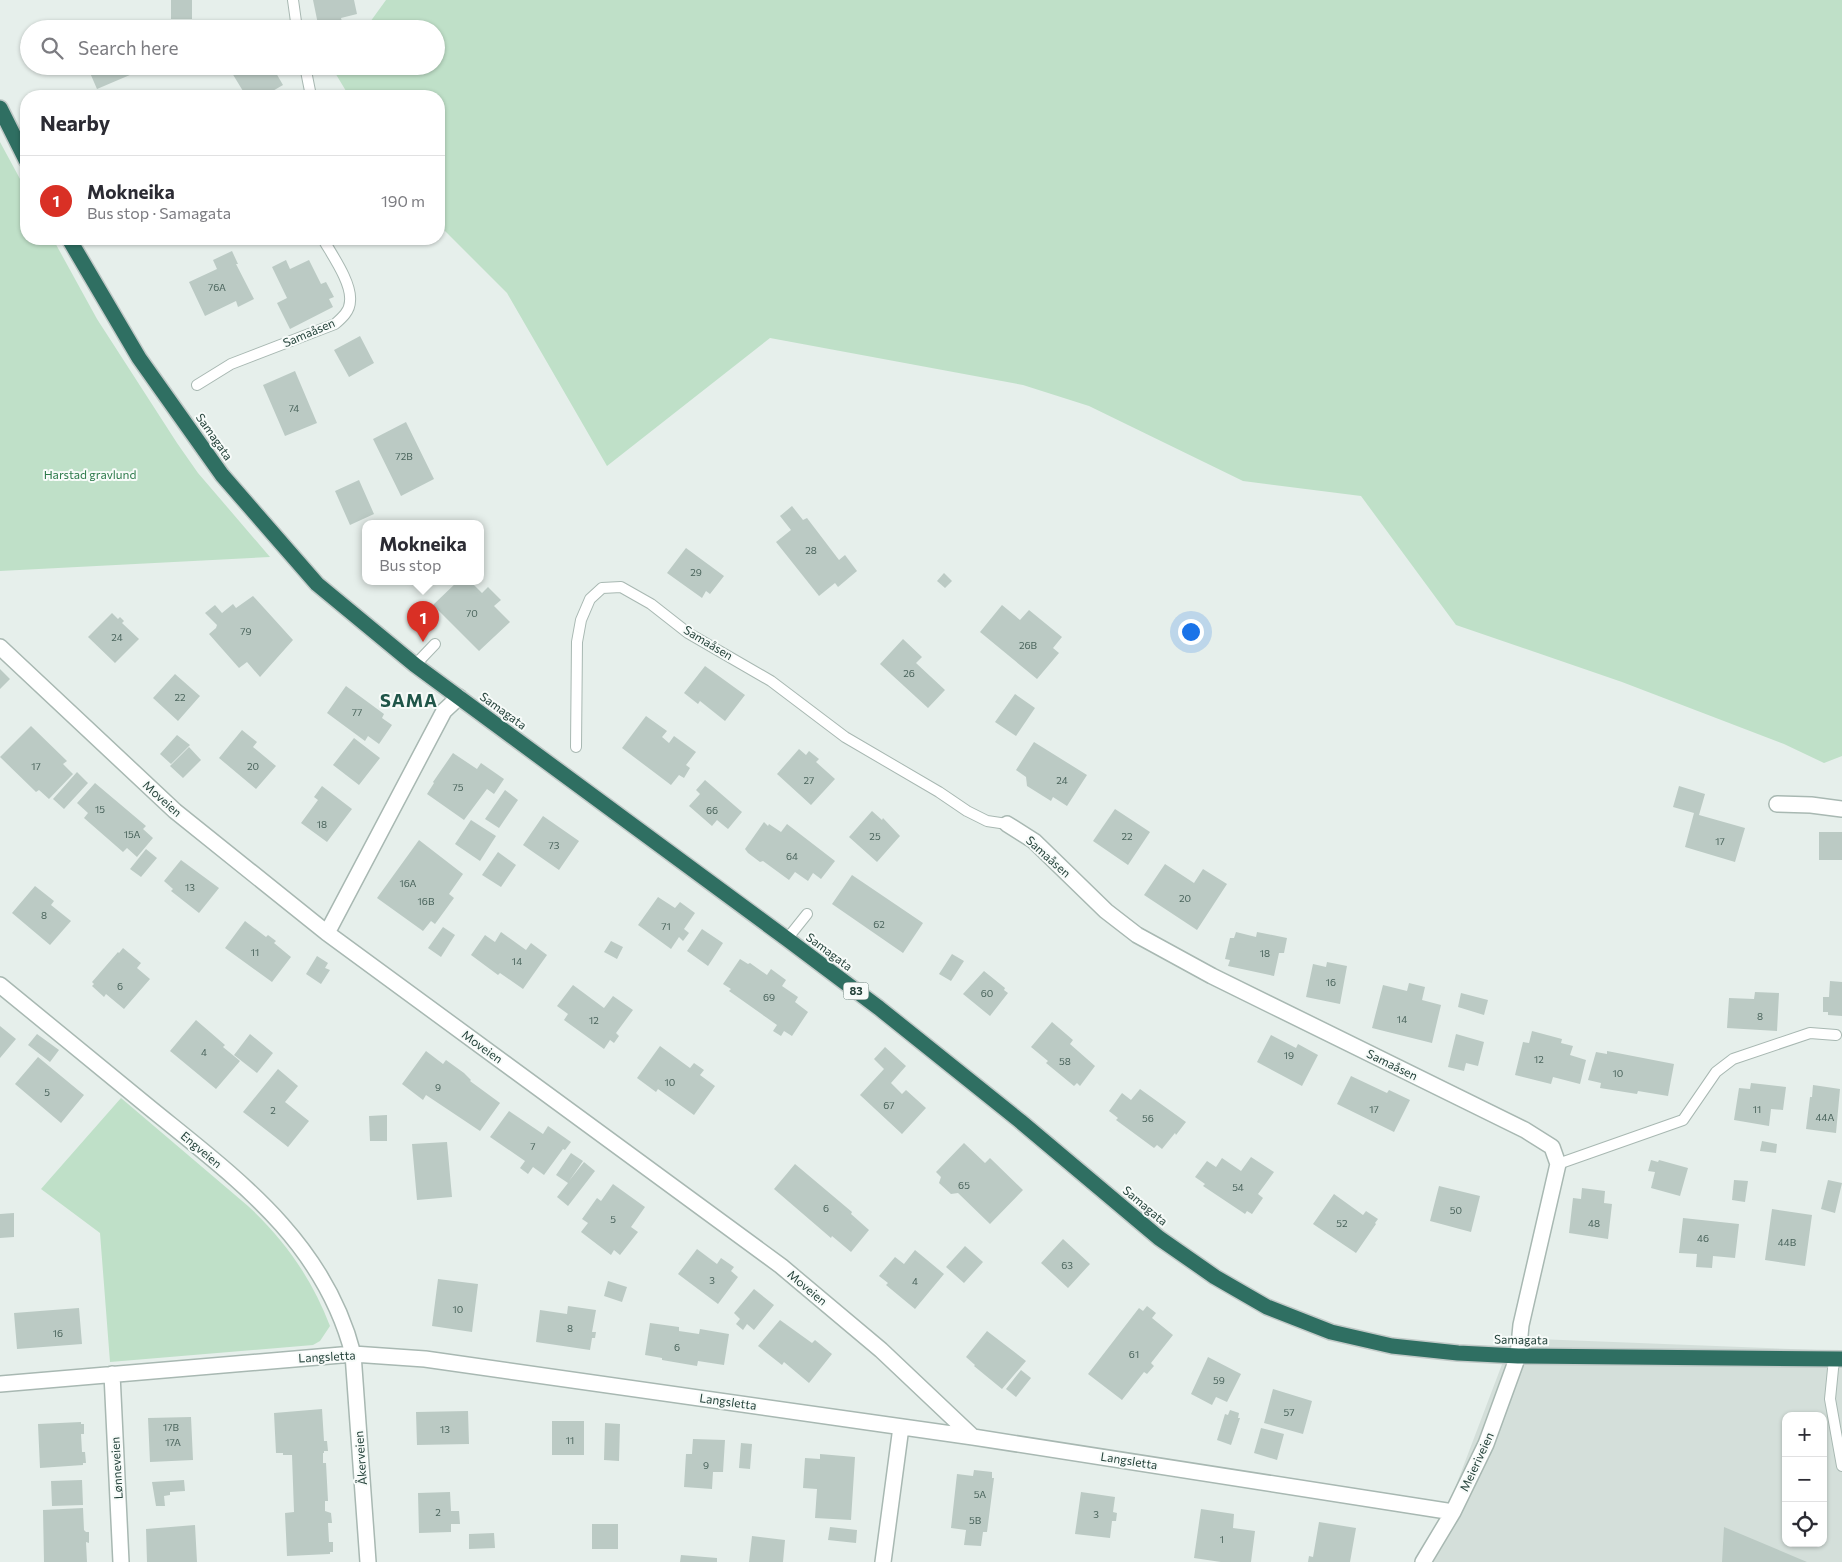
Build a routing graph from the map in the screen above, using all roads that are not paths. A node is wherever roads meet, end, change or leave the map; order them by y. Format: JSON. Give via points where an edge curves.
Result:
{"nodes":[{"id":1,"x":293,"y":0,"type":"edge"},
{"id":2,"x":295,"y":20,"type":"edge"},
{"id":3,"x":307,"y":75,"type":"edge"},
{"id":4,"x":310,"y":90,"type":"edge"},
{"id":5,"x":0,"y":108,"type":"edge"},
{"id":6,"x":20,"y":148,"type":"edge"},
{"id":7,"x":73,"y":245,"type":"edge"},
{"id":8,"x":326,"y":245,"type":"edge"},
{"id":9,"x":197,"y":385,"type":"dead end"},
{"id":10,"x":434,"y":644,"type":"dead end"},
{"id":11,"x":0,"y":647,"type":"edge"},
{"id":12,"x":415,"y":665,"type":"junction"},
{"id":13,"x":459,"y":697,"type":"junction"},
{"id":14,"x":576,"y":747,"type":"dead end"},
{"id":15,"x":1777,"y":804,"type":"dead end"},
{"id":16,"x":1842,"y":809,"type":"edge"},
{"id":17,"x":1007,"y":824,"type":"joint"},
{"id":18,"x":807,"y":914,"type":"dead end"},
{"id":19,"x":327,"y":932,"type":"junction"},
{"id":20,"x":787,"y":939,"type":"junction"},
{"id":21,"x":0,"y":985,"type":"edge"},
{"id":22,"x":1836,"y":1034,"type":"dead end"},
{"id":23,"x":1558,"y":1164,"type":"junction"},
{"id":24,"x":353,"y":1354,"type":"junction"},
{"id":25,"x":1518,"y":1356,"type":"junction"},
{"id":26,"x":1838,"y":1359,"type":"edge"},
{"id":27,"x":112,"y":1374,"type":"junction"},
{"id":28,"x":0,"y":1384,"type":"edge"},
{"id":29,"x":901,"y":1427,"type":"junction"},
{"id":30,"x":973,"y":1437,"type":"junction"},
{"id":31,"x":1842,"y":1466,"type":"edge"},
{"id":32,"x":1453,"y":1512,"type":"junction"},
{"id":33,"x":121,"y":1562,"type":"edge"},
{"id":34,"x":368,"y":1562,"type":"edge"},
{"id":35,"x":883,"y":1562,"type":"edge"},
{"id":36,"x":1423,"y":1562,"type":"edge"}],
"edges":[{"from":1,"to":2,"type":"lane"},
{"from":3,"to":4,"type":"lane"},
{"from":5,"to":6,"type":"highway"},
{"from":7,"to":12,"type":"highway","name":"Samagata","number":"83","via":[[139,358],[222,475],[317,584]]},
{"from":8,"to":9,"type":"lane","name":"Samaåsen","via":[[347,284],[350,302],[345,316],[335,324],[231,364]]},
{"from":10,"to":12,"type":"lane"},
{"from":11,"to":19,"type":"street","name":"Moveien","via":[[175,811]]},
{"from":12,"to":13,"type":"highway","name":"Samagata","number":"83"},
{"from":13,"to":19,"type":"street","via":[[444,711]]},
{"from":13,"to":20,"type":"highway","name":"Samagata","number":"83"},
{"from":14,"to":17,"type":"lane","name":"Samaåsen","via":[[580,620],[590,599],[602,588],[621,587],[651,604],[688,633],[771,681],[884,761],[967,811],[987,821]]},
{"from":15,"to":16,"type":"street"},
{"from":17,"to":23,"type":"street","name":"Samaåsen","via":[[1034,841],[1106,911],[1137,935],[1212,976],[1525,1130],[1552,1147]]},
{"from":18,"to":20,"type":"lane"},
{"from":19,"to":30,"type":"street","name":"Moveien","via":[[781,1266],[881,1350]]},
{"from":20,"to":25,"type":"highway","name":"Samagata","number":"83","via":[[1020,1121],[1159,1238],[1267,1307],[1331,1332],[1392,1346]]},
{"from":21,"to":24,"type":"street","name":"Engveien","via":[[216,1162],[282,1223],[310,1259],[334,1299]]},
{"from":22,"to":23,"type":"lane","via":[[1810,1033],[1733,1059],[1716,1072],[1683,1120]]},
{"from":23,"to":25,"type":"street","via":[[1521,1325]]},
{"from":24,"to":27,"type":"street","name":"Langsletta"},
{"from":24,"to":29,"type":"street","name":"Langsletta","via":[[425,1359]]},
{"from":24,"to":34,"type":"street","name":"Åkerveien"},
{"from":25,"to":26,"type":"highway","name":"Samagata","number":"83"},
{"from":25,"to":32,"type":"street","name":"Meieriveien","via":[[1486,1444]]},
{"from":26,"to":31,"type":"lane","via":[[1830,1399]]},
{"from":27,"to":28,"type":"street","name":"Langsletta"},
{"from":27,"to":33,"type":"street","name":"Lønneveien"},
{"from":29,"to":30,"type":"street","name":"Langsletta"},
{"from":29,"to":35,"type":"street"},
{"from":30,"to":32,"type":"street","name":"Langsletta"},
{"from":32,"to":36,"type":"street","name":"Meieriveien"}]}
